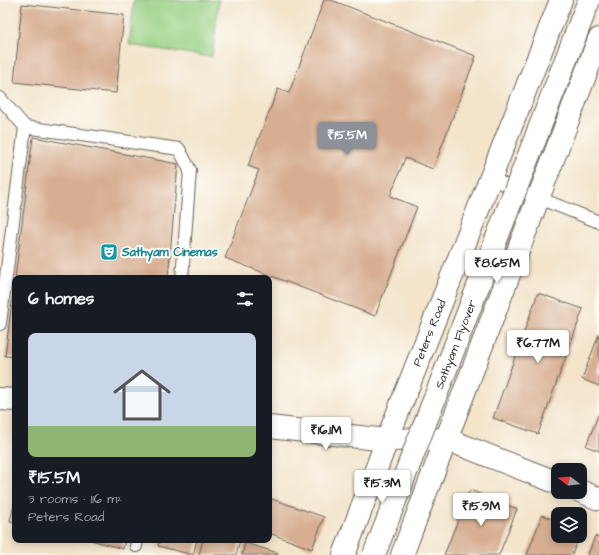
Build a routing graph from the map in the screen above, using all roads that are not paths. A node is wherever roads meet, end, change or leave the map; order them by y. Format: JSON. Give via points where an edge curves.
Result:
{"nodes":[{"id":1,"x":561,"y":0,"type":"edge"},
{"id":2,"x":589,"y":0,"type":"edge"},
{"id":3,"x":599,"y":39,"type":"edge"},
{"id":4,"x":0,"y":98,"type":"edge"},
{"id":5,"x":25,"y":127,"type":"junction"},
{"id":6,"x":491,"y":179,"type":"junction"},
{"id":7,"x":539,"y":197,"type":"junction"},
{"id":8,"x":599,"y":222,"type":"edge"},
{"id":9,"x":182,"y":275,"type":"edge"},
{"id":10,"x":0,"y":324,"type":"edge"},
{"id":11,"x":0,"y":399,"type":"edge"},
{"id":12,"x":12,"y":400,"type":"edge"},
{"id":13,"x":272,"y":427,"type":"edge"},
{"id":14,"x":446,"y":439,"type":"junction"},
{"id":15,"x":387,"y":440,"type":"junction"},
{"id":16,"x":551,"y":480,"type":"edge"},
{"id":17,"x":587,"y":495,"type":"edge"},
{"id":18,"x":599,"y":499,"type":"edge"},
{"id":19,"x":344,"y":555,"type":"edge"},
{"id":20,"x":374,"y":555,"type":"edge"},
{"id":21,"x":402,"y":555,"type":"edge"}],
"edges":[{"from":1,"to":6,"type":"main road","name":"Peters Road"},
{"from":2,"to":20,"type":"main road","name":"Sathyam Flyover","bridge":true},
{"from":3,"to":7,"type":"main road"},
{"from":4,"to":5,"type":"lane"},
{"from":5,"to":9,"type":"lane","via":[[178,149],[190,170]]},
{"from":5,"to":10,"type":"lane"},
{"from":6,"to":7,"type":"lane"},
{"from":6,"to":15,"type":"main road","name":"Peters Road"},
{"from":7,"to":8,"type":"lane"},
{"from":7,"to":14,"type":"main road"},
{"from":11,"to":12,"type":"main road"},
{"from":13,"to":15,"type":"main road"},
{"from":14,"to":15,"type":"main road"},
{"from":14,"to":16,"type":"main road"},
{"from":14,"to":21,"type":"main road"},
{"from":15,"to":19,"type":"main road","name":"Peters Road"},
{"from":17,"to":18,"type":"main road"}]}
